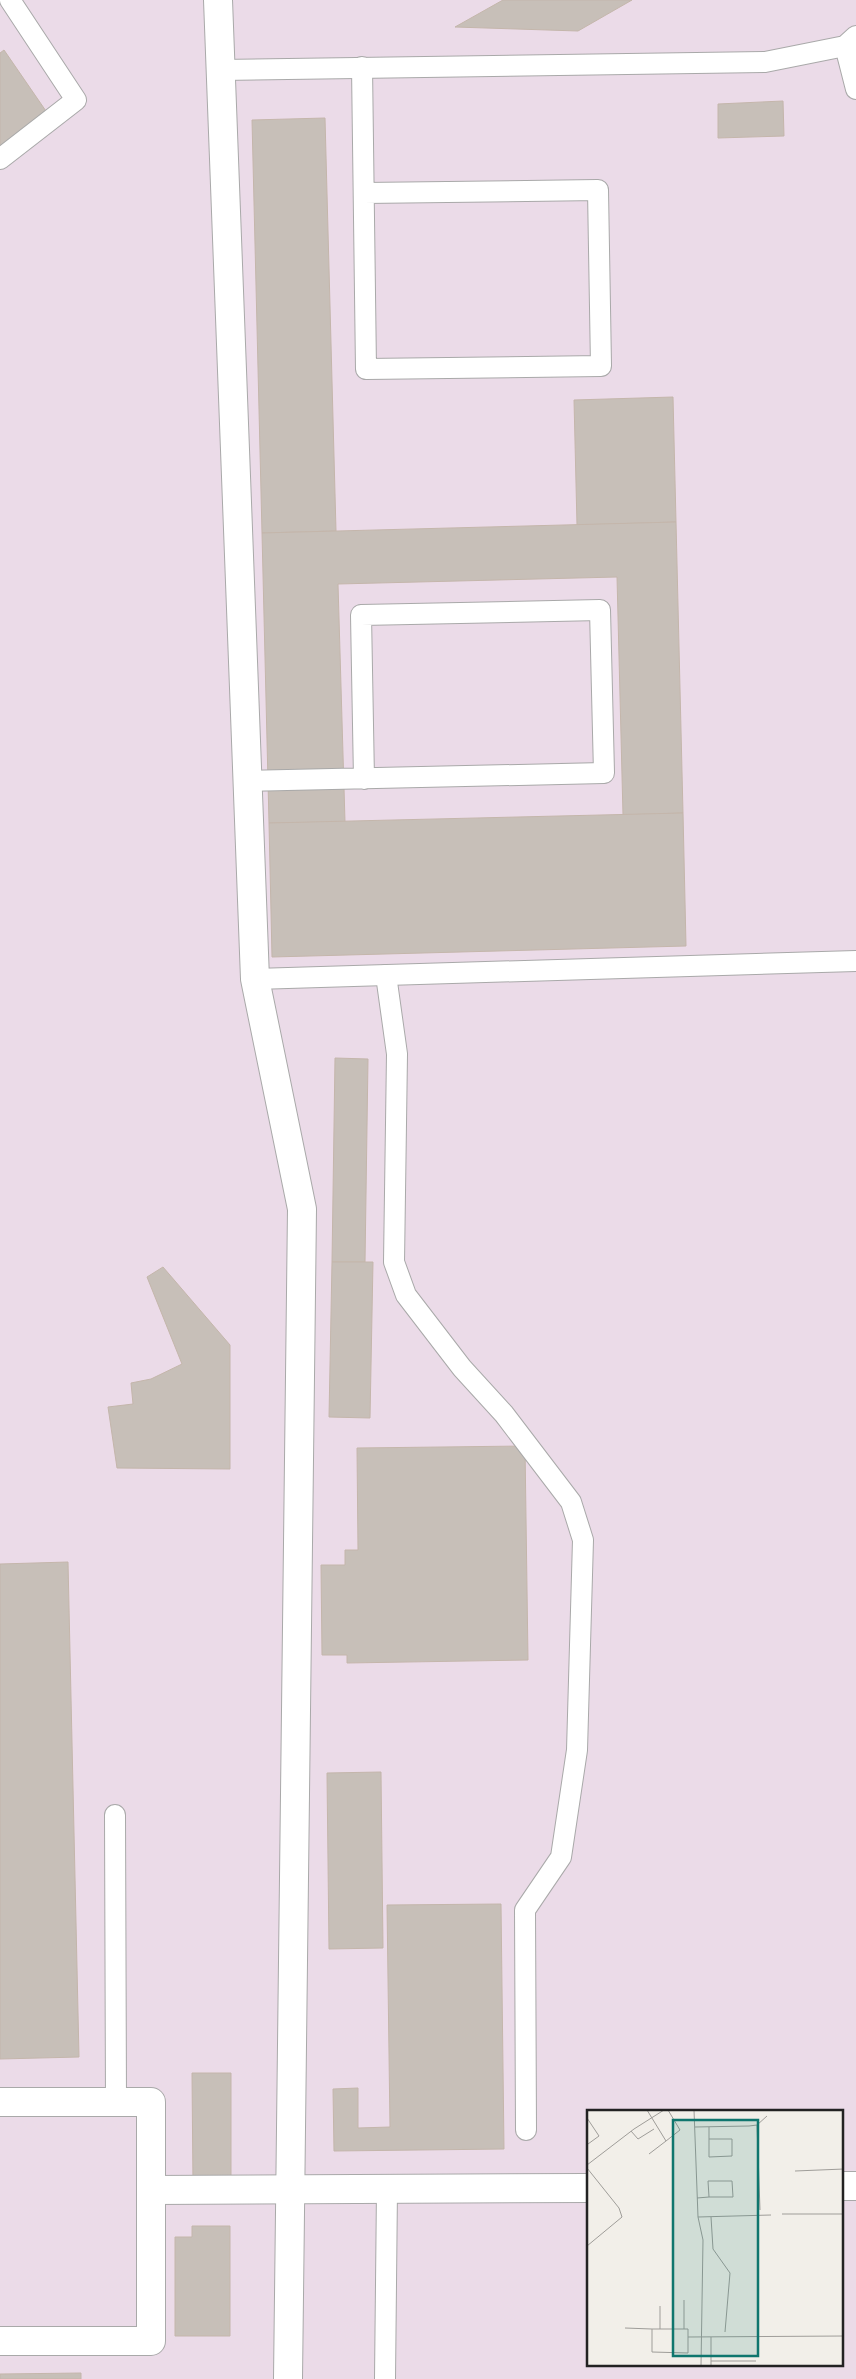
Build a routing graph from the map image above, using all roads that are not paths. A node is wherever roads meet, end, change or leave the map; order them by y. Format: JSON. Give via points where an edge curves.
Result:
{"nodes":[{"id":1,"x":10,"y":0,"type":"edge"},
{"id":2,"x":218,"y":0,"type":"edge"},
{"id":3,"x":850,"y":41,"type":"edge"},
{"id":4,"x":362,"y":67,"type":"junction"},
{"id":5,"x":220,"y":70,"type":"junction"},
{"id":6,"x":856,"y":88,"type":"edge"},
{"id":7,"x":0,"y":159,"type":"edge"},
{"id":8,"x":364,"y":194,"type":"junction"},
{"id":9,"x":364,"y":778,"type":"junction"},
{"id":10,"x":247,"y":781,"type":"junction"},
{"id":11,"x":856,"y":961,"type":"edge"},
{"id":12,"x":386,"y":975,"type":"junction"},
{"id":13,"x":255,"y":979,"type":"junction"},
{"id":14,"x":115,"y":1815,"type":"dead end"},
{"id":15,"x":0,"y":2102,"type":"edge"},
{"id":16,"x":116,"y":2102,"type":"junction"},
{"id":17,"x":526,"y":2130,"type":"dead end"},
{"id":18,"x":587,"y":2188,"type":"edge"},
{"id":19,"x":387,"y":2189,"type":"junction"},
{"id":20,"x":152,"y":2190,"type":"junction"},
{"id":21,"x":291,"y":2190,"type":"junction"},
{"id":22,"x":0,"y":2341,"type":"edge"},
{"id":23,"x":288,"y":2379,"type":"edge"},
{"id":24,"x":385,"y":2379,"type":"edge"}],
"edges":[{"from":1,"to":7,"type":"lane","via":[[76,100]]},
{"from":2,"to":5,"type":"street"},
{"from":3,"to":4,"type":"lane","via":[[765,62]]},
{"from":3,"to":6,"type":"lane"},
{"from":4,"to":5,"type":"lane"},
{"from":4,"to":8,"type":"lane"},
{"from":5,"to":10,"type":"street"},
{"from":8,"to":8,"type":"lane","via":[[366,369],[601,366],[598,190]]},
{"from":9,"to":9,"type":"lane","via":[[604,773],[600,610],[361,615]]},
{"from":9,"to":10,"type":"lane"},
{"from":10,"to":13,"type":"street"},
{"from":11,"to":12,"type":"lane"},
{"from":12,"to":13,"type":"lane"},
{"from":12,"to":17,"type":"lane","via":[[397,1054],[394,1262],[406,1295],[571,1502],[583,1540],[577,1750],[561,1857],[524,1910]]},
{"from":13,"to":21,"type":"street","via":[[302,1209]]},
{"from":14,"to":16,"type":"lane"},
{"from":15,"to":16,"type":"street"},
{"from":16,"to":20,"type":"street","via":[[152,2102]]},
{"from":18,"to":19,"type":"street"},
{"from":19,"to":21,"type":"street"},
{"from":19,"to":24,"type":"lane"},
{"from":20,"to":21,"type":"street"},
{"from":20,"to":22,"type":"street","via":[[152,2341]]},
{"from":21,"to":23,"type":"street"}]}
